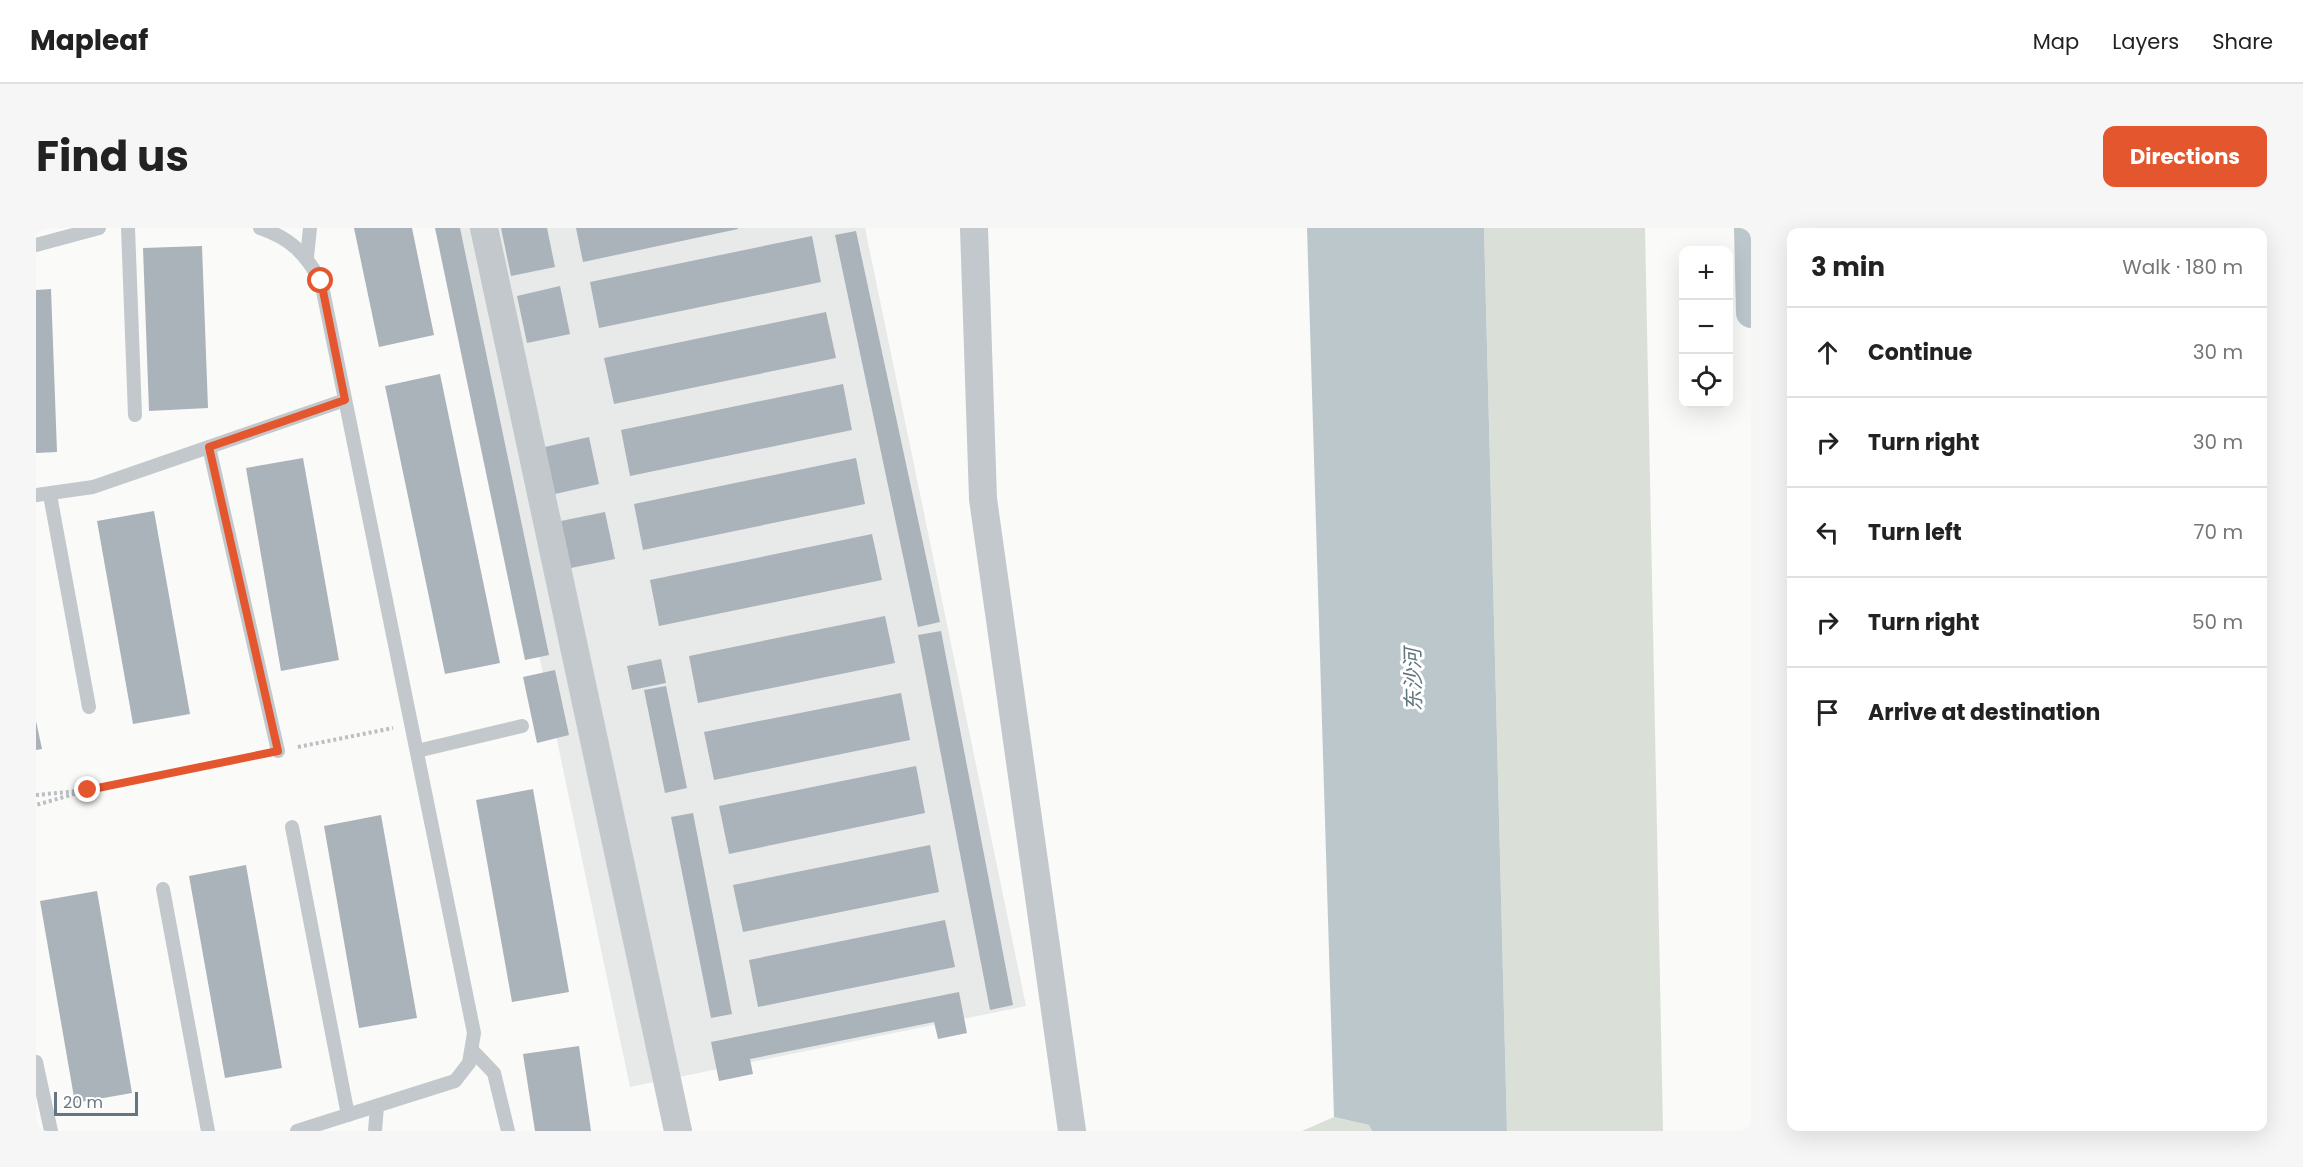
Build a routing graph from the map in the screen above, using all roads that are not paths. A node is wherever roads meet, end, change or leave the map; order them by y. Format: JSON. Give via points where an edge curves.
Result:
{"nodes":[{"id":1,"x":99,"y":228,"type":"edge"},
{"id":2,"x":128,"y":228,"type":"edge"},
{"id":3,"x":260,"y":228,"type":"edge"},
{"id":4,"x":310,"y":228,"type":"edge"},
{"id":5,"x":484,"y":228,"type":"edge"},
{"id":6,"x":974,"y":228,"type":"edge"},
{"id":7,"x":36,"y":245,"type":"edge"},
{"id":8,"x":307,"y":257,"type":"junction"},
{"id":9,"x":345,"y":400,"type":"junction"},
{"id":10,"x":135,"y":415,"type":"dead end"},
{"id":11,"x":209,"y":447,"type":"junction"},
{"id":12,"x":43,"y":495,"type":"edge"},
{"id":13,"x":89,"y":707,"type":"dead end"},
{"id":14,"x":522,"y":726,"type":"dead end"},
{"id":15,"x":278,"y":751,"type":"road end"},
{"id":16,"x":417,"y":751,"type":"junction"},
{"id":17,"x":292,"y":827,"type":"dead end"},
{"id":18,"x":163,"y":889,"type":"dead end"},
{"id":19,"x":472,"y":1050,"type":"junction"},
{"id":20,"x":36,"y":1062,"type":"edge"},
{"id":21,"x":377,"y":1106,"type":"junction"},
{"id":22,"x":348,"y":1115,"type":"junction"},
{"id":23,"x":51,"y":1131,"type":"edge"},
{"id":24,"x":208,"y":1131,"type":"edge"},
{"id":25,"x":297,"y":1131,"type":"edge"},
{"id":26,"x":375,"y":1131,"type":"edge"},
{"id":27,"x":508,"y":1131,"type":"edge"},
{"id":28,"x":678,"y":1131,"type":"edge"},
{"id":29,"x":1072,"y":1131,"type":"edge"}],
"edges":[{"from":1,"to":7,"type":"lane"},
{"from":2,"to":10,"type":"lane"},
{"from":3,"to":8,"type":"lane","via":[[276,233]]},
{"from":4,"to":8,"type":"lane"},
{"from":5,"to":28,"type":"street"},
{"from":6,"to":29,"type":"street","via":[[983,498]]},
{"from":8,"to":9,"type":"lane","via":[[321,281]]},
{"from":9,"to":11,"type":"lane"},
{"from":9,"to":16,"type":"lane"},
{"from":11,"to":12,"type":"lane","via":[[93,487]]},
{"from":11,"to":15,"type":"lane"},
{"from":12,"to":13,"type":"lane"},
{"from":14,"to":16,"type":"lane"},
{"from":16,"to":19,"type":"lane","via":[[474,1033]]},
{"from":17,"to":22,"type":"lane"},
{"from":18,"to":24,"type":"lane"},
{"from":19,"to":21,"type":"lane","via":[[469,1063],[455,1081]]},
{"from":19,"to":27,"type":"lane","via":[[494,1073]]},
{"from":20,"to":23,"type":"lane"},
{"from":21,"to":22,"type":"lane"},
{"from":21,"to":26,"type":"lane"},
{"from":22,"to":25,"type":"lane"}]}
